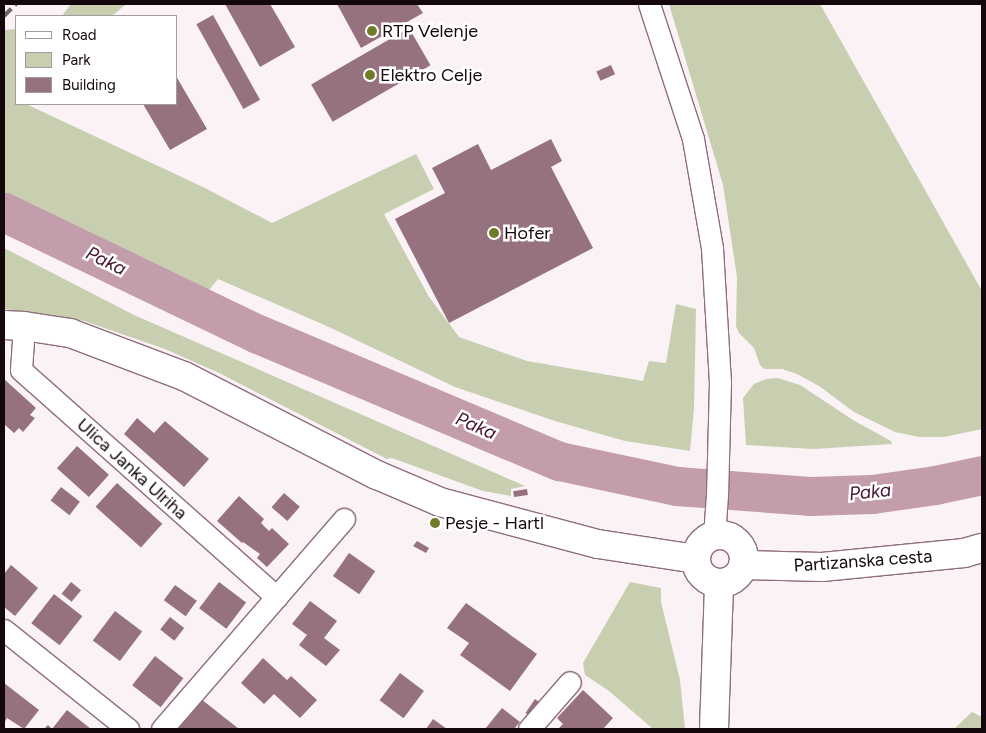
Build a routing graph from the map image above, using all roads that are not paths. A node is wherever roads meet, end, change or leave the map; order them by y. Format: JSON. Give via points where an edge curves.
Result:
{"nodes":[{"id":1,"x":649,"y":4,"type":"edge"},
{"id":2,"x":14,"y":326,"type":"edge"},
{"id":3,"x":344,"y":519,"type":"dead end"},
{"id":4,"x":714,"y":536,"type":"junction"},
{"id":5,"x":982,"y":548,"type":"edge"},
{"id":6,"x":696,"y":559,"type":"junction"},
{"id":7,"x":743,"y":565,"type":"junction"},
{"id":8,"x":719,"y":583,"type":"junction"},
{"id":9,"x":277,"y":597,"type":"junction"},
{"id":10,"x":4,"y":630,"type":"edge"},
{"id":11,"x":570,"y":682,"type":"dead end"},
{"id":12,"x":128,"y":729,"type":"edge"},
{"id":13,"x":162,"y":729,"type":"edge"},
{"id":14,"x":529,"y":729,"type":"edge"},
{"id":15,"x":714,"y":729,"type":"edge"}],
"edges":[{"from":1,"to":4,"type":"street","via":[[693,140],[712,248],[720,382]]},
{"from":2,"to":6,"type":"main road","via":[[70,333],[184,376],[377,475],[440,502],[598,544]]},
{"from":2,"to":9,"type":"street","name":"Ulica Janka Ulriha","via":[[21,370]]},
{"from":3,"to":9,"type":"street"},
{"from":4,"to":6,"type":"main road","via":[[700,545]]},
{"from":4,"to":7,"type":"main road","via":[[736,542]]},
{"from":5,"to":7,"type":"main road","name":"Partizanska cesta","via":[[964,554],[822,566]]},
{"from":6,"to":8,"type":"main road","via":[[705,578]]},
{"from":7,"to":8,"type":"main road","via":[[733,578]]},
{"from":8,"to":15,"type":"main road"},
{"from":9,"to":13,"type":"street"},
{"from":10,"to":12,"type":"street"},
{"from":11,"to":14,"type":"street"}]}
